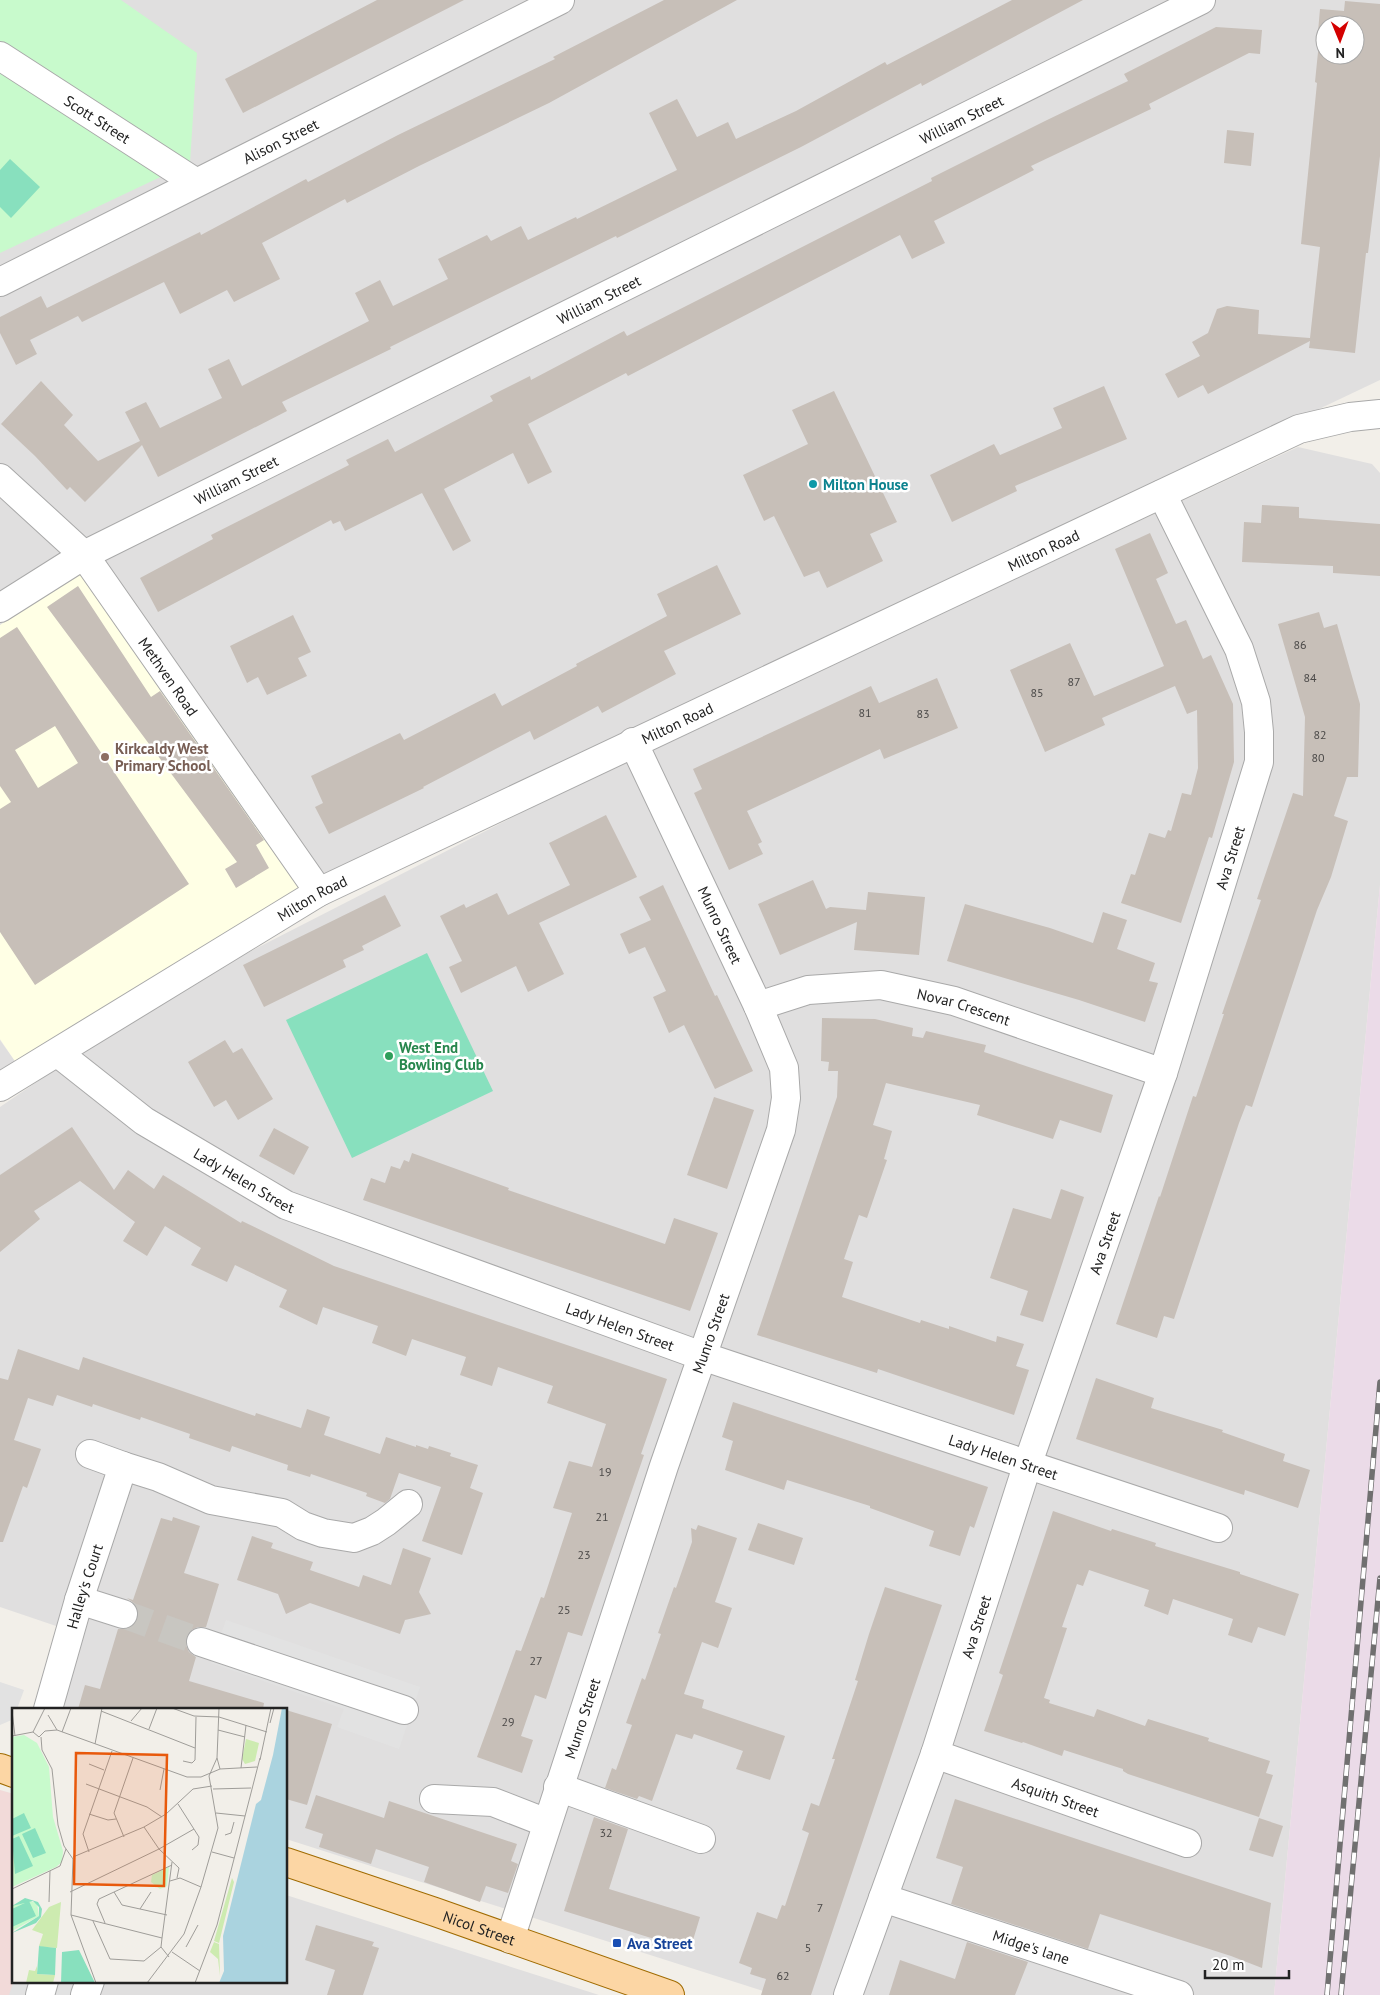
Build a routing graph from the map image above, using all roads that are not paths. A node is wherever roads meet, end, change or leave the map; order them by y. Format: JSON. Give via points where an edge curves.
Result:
{"nodes":[{"id":1,"x":560,"y":0,"type":"edge"},
{"id":2,"x":1200,"y":0,"type":"edge"},
{"id":3,"x":0,"y":56,"type":"edge"},
{"id":4,"x":195,"y":182,"type":"junction"},
{"id":5,"x":0,"y":282,"type":"edge"},
{"id":6,"x":1380,"y":414,"type":"edge"},
{"id":7,"x":0,"y":478,"type":"edge"},
{"id":8,"x":1162,"y":494,"type":"junction"},
{"id":9,"x":84,"y":555,"type":"junction"},
{"id":10,"x":0,"y":608,"type":"edge"},
{"id":11,"x":633,"y":742,"type":"junction"},
{"id":12,"x":319,"y":892,"type":"junction"},
{"id":13,"x":758,"y":1006,"type":"junction"},
{"id":14,"x":58,"y":1053,"type":"junction"},
{"id":15,"x":1163,"y":1074,"type":"junction"},
{"id":16,"x":0,"y":1088,"type":"edge"},
{"id":17,"x":702,"y":1356,"type":"junction"},
{"id":18,"x":90,"y":1454,"type":"dead end"},
{"id":19,"x":123,"y":1466,"type":"junction"},
{"id":20,"x":1027,"y":1466,"type":"junction"},
{"id":21,"x":408,"y":1504,"type":"dead end"},
{"id":22,"x":1218,"y":1528,"type":"dead end"},
{"id":23,"x":79,"y":1600,"type":"junction"},
{"id":24,"x":122,"y":1614,"type":"tunnel mouth"},
{"id":25,"x":201,"y":1642,"type":"tunnel mouth"},
{"id":26,"x":48,"y":1708,"type":"edge"},
{"id":27,"x":404,"y":1710,"type":"dead end"},
{"id":28,"x":935,"y":1754,"type":"junction"},
{"id":29,"x":0,"y":1768,"type":"edge"},
{"id":30,"x":12,"y":1772,"type":"edge"},
{"id":31,"x":558,"y":1787,"type":"junction"},
{"id":32,"x":434,"y":1798,"type":"dead end"},
{"id":33,"x":547,"y":1823,"type":"junction"},
{"id":34,"x":701,"y":1839,"type":"dead end"},
{"id":35,"x":1181,"y":1841,"type":"dead end"},
{"id":36,"x":288,"y":1863,"type":"edge"},
{"id":37,"x":883,"y":1898,"type":"junction"},
{"id":38,"x":510,"y":1939,"type":"junction"},
{"id":39,"x":44,"y":1982,"type":"edge"},
{"id":40,"x":90,"y":1982,"type":"edge"},
{"id":41,"x":664,"y":1994,"type":"edge"},
{"id":42,"x":40,"y":1995,"type":"edge"},
{"id":43,"x":85,"y":1995,"type":"edge"},
{"id":44,"x":848,"y":1995,"type":"edge"},
{"id":45,"x":1179,"y":1995,"type":"edge"}],
"edges":[{"from":1,"to":4,"type":"street","name":"Alison Street"},
{"from":2,"to":9,"type":"street","name":"William Street"},
{"from":3,"to":4,"type":"street","name":"Scott Street"},
{"from":4,"to":5,"type":"street","name":"Alison Street"},
{"from":6,"to":8,"type":"street","name":"Milton Road","via":[[1298,429]]},
{"from":7,"to":9,"type":"street","name":"Methven Road"},
{"from":8,"to":11,"type":"street","name":"Milton Road"},
{"from":8,"to":15,"type":"street","name":"Ava Street","via":[[1239,649],[1256,702],[1259,732],[1259,762]]},
{"from":9,"to":10,"type":"street","name":"William Street"},
{"from":9,"to":12,"type":"street","name":"Methven Road"},
{"from":11,"to":12,"type":"street","name":"Milton Road"},
{"from":11,"to":13,"type":"street","name":"Munro Street"},
{"from":12,"to":14,"type":"street","name":"Milton Road"},
{"from":13,"to":15,"type":"street","name":"Novar Crescent","via":[[808,990],[881,986],[954,1001]]},
{"from":13,"to":17,"type":"street","name":"Munro Street","via":[[784,1068],[786,1098],[782,1122],[751,1220]]},
{"from":14,"to":16,"type":"street","name":"Milton Road"},
{"from":14,"to":17,"type":"street","name":"Lady Helen Street","via":[[144,1121],[286,1206]]},
{"from":15,"to":20,"type":"street","name":"Ava Street"},
{"from":17,"to":20,"type":"street","name":"Lady Helen Street"},
{"from":17,"to":31,"type":"street","name":"Munro Street"},
{"from":18,"to":19,"type":"street"},
{"from":19,"to":21,"type":"street","via":[[211,1500],[282,1513],[323,1533],[354,1538],[372,1531]]},
{"from":19,"to":23,"type":"street","name":"Halley's Court"},
{"from":20,"to":22,"type":"street","name":"Lady Helen Street"},
{"from":20,"to":28,"type":"street","name":"Ava Street"},
{"from":23,"to":24,"type":"street"},
{"from":23,"to":26,"type":"street","name":"Halley's Court"},
{"from":25,"to":27,"type":"street"},
{"from":28,"to":35,"type":"street","name":"Asquith Street"},
{"from":28,"to":37,"type":"street","name":"Ava Street"},
{"from":29,"to":30,"type":"main road"},
{"from":31,"to":33,"type":"street","name":"Munro Street"},
{"from":31,"to":34,"type":"street"},
{"from":32,"to":33,"type":"street","via":[[493,1802]]},
{"from":33,"to":38,"type":"street","name":"Munro Street"},
{"from":36,"to":38,"type":"main road","name":"Nicol Street"},
{"from":37,"to":44,"type":"street","name":"Ava Street"},
{"from":37,"to":45,"type":"street","name":"Midge's lane"},
{"from":38,"to":41,"type":"main road","name":"Nicol Street"},
{"from":39,"to":42,"type":"street"},
{"from":40,"to":43,"type":"street"}]}
